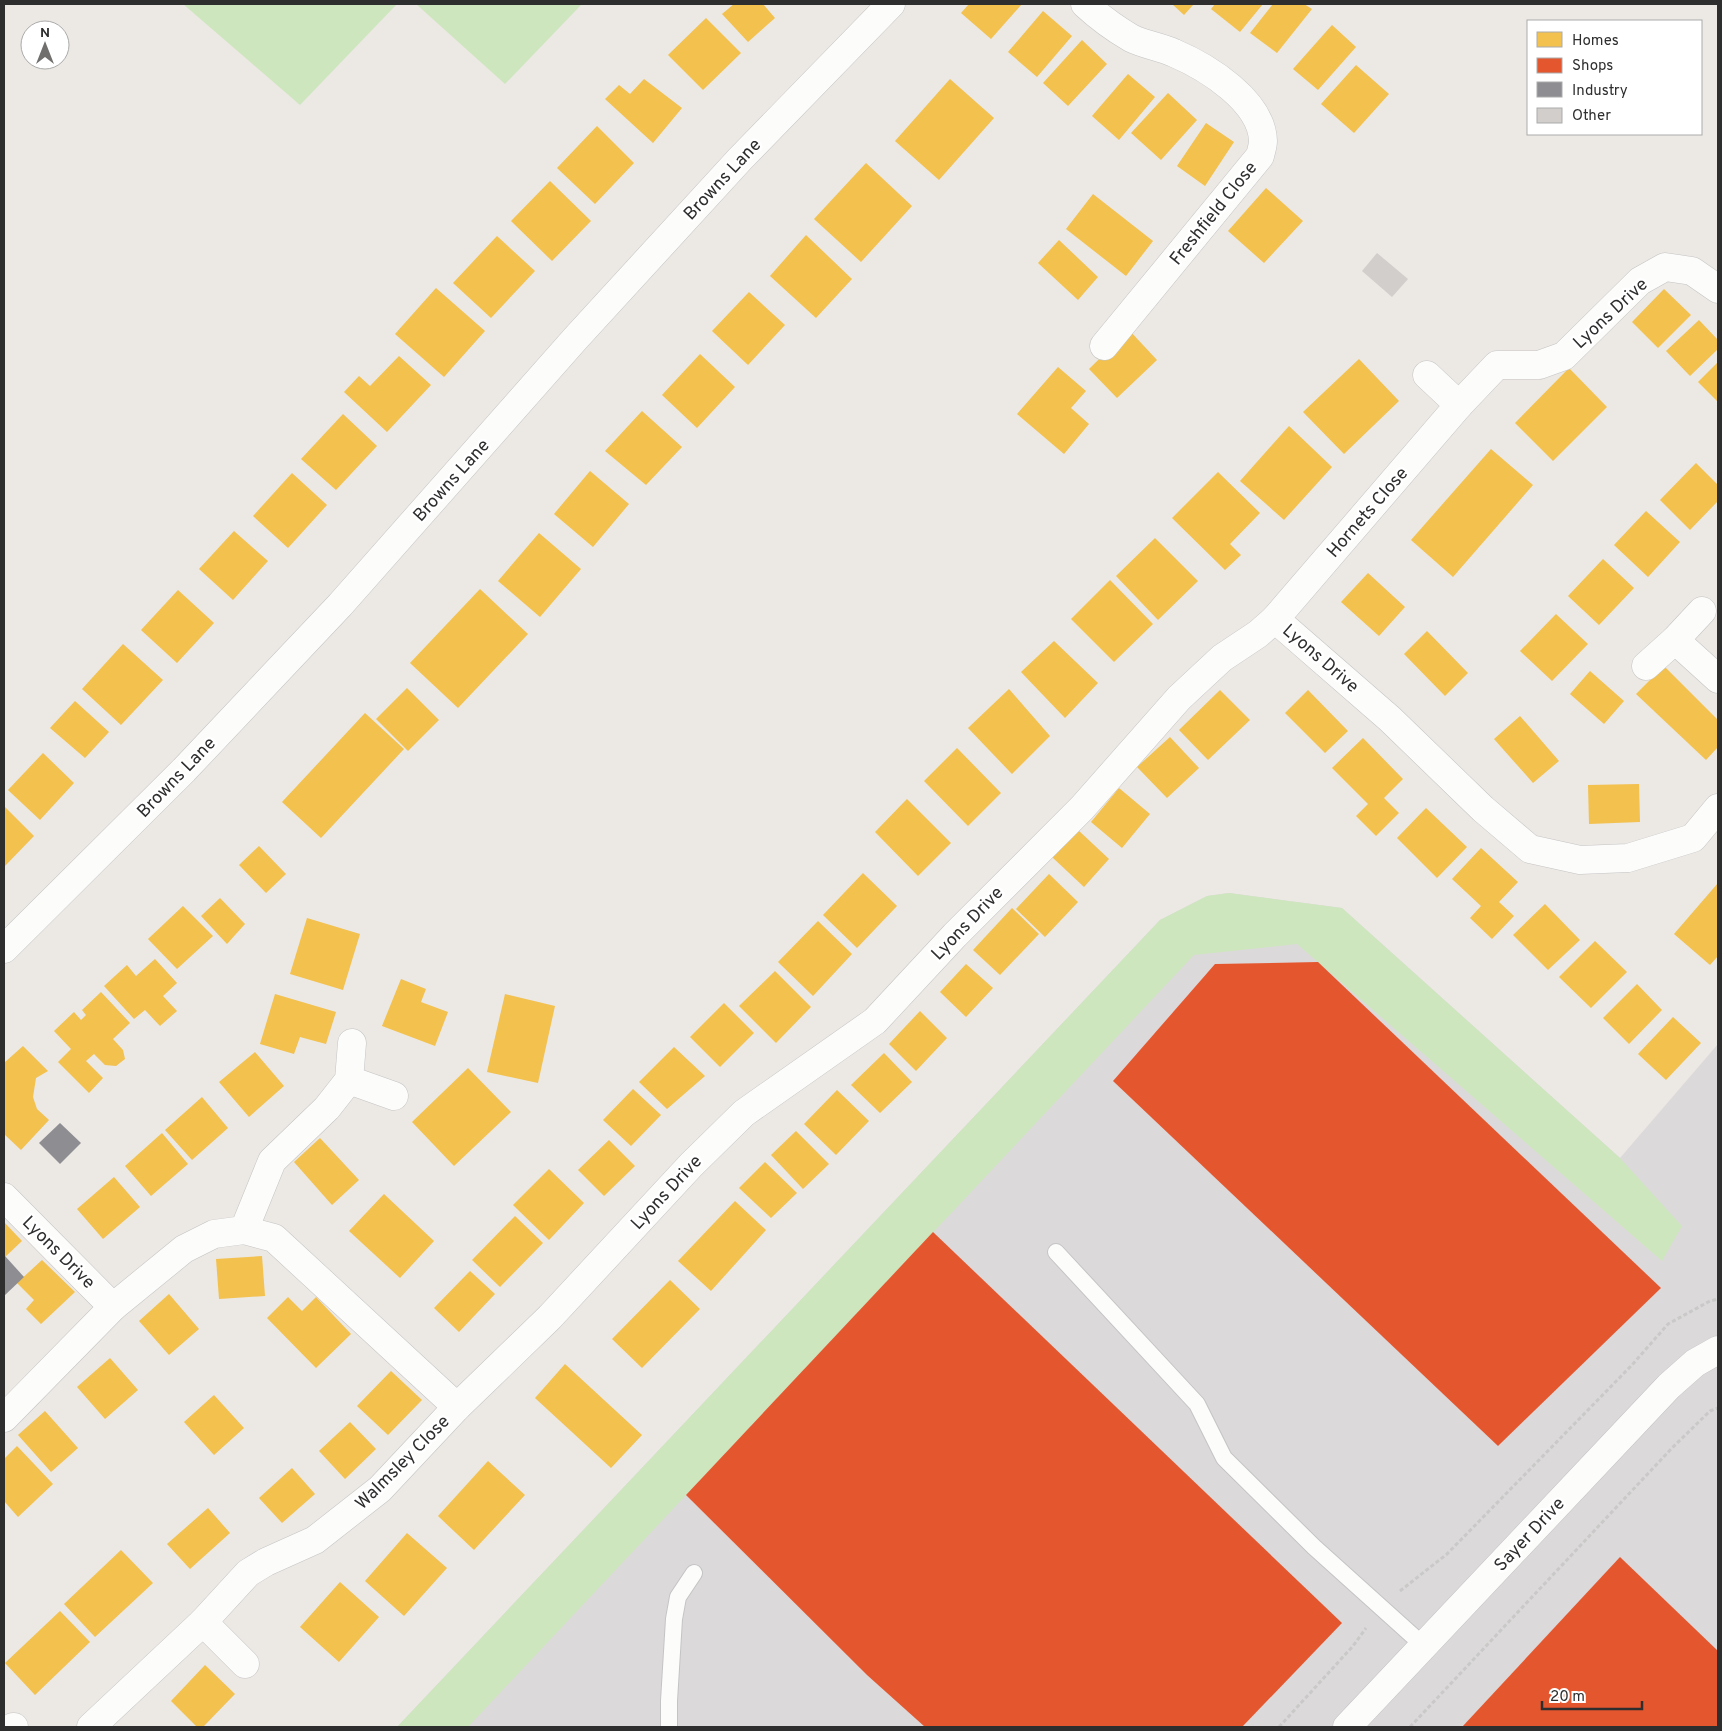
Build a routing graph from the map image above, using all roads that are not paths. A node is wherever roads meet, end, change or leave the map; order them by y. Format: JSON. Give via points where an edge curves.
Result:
{"nodes":[{"id":1,"x":891,"y":4,"type":"edge"},
{"id":2,"x":1085,"y":4,"type":"edge"},
{"id":3,"x":1718,"y":290,"type":"edge"},
{"id":4,"x":1104,"y":346,"type":"dead end"},
{"id":5,"x":1497,"y":365,"type":"joint"},
{"id":6,"x":1427,"y":375,"type":"dead end"},
{"id":7,"x":1459,"y":405,"type":"junction"},
{"id":8,"x":1702,"y":611,"type":"dead end"},
{"id":9,"x":1275,"y":618,"type":"junction"},
{"id":10,"x":1675,"y":640,"type":"junction"},
{"id":11,"x":1646,"y":666,"type":"dead end"},
{"id":12,"x":1718,"y":679,"type":"edge"},
{"id":13,"x":1718,"y":808,"type":"edge"},
{"id":14,"x":4,"y":949,"type":"edge"},
{"id":15,"x":352,"y":1043,"type":"dead end"},
{"id":16,"x":349,"y":1080,"type":"junction"},
{"id":17,"x":394,"y":1096,"type":"dead end"},
{"id":18,"x":4,"y":1197,"type":"edge"},
{"id":19,"x":244,"y":1230,"type":"junction"},
{"id":20,"x":1056,"y":1252,"type":"dead end"},
{"id":21,"x":113,"y":1307,"type":"junction"},
{"id":22,"x":1718,"y":1350,"type":"edge"},
{"id":23,"x":457,"y":1407,"type":"junction"},
{"id":24,"x":4,"y":1418,"type":"edge"},
{"id":25,"x":694,"y":1573,"type":"dead end"},
{"id":26,"x":203,"y":1622,"type":"junction"},
{"id":27,"x":1424,"y":1646,"type":"junction"},
{"id":28,"x":245,"y":1664,"type":"dead end"},
{"id":29,"x":4,"y":1719,"type":"edge"},
{"id":30,"x":14,"y":1727,"type":"edge"},
{"id":31,"x":91,"y":1727,"type":"edge"},
{"id":32,"x":669,"y":1727,"type":"edge"},
{"id":33,"x":1347,"y":1727,"type":"edge"}],
"edges":[{"from":1,"to":14,"type":"street","name":"Browns Lane","via":[[727,173],[340,605],[184,770]]},
{"from":2,"to":4,"type":"street","name":"Freshfield Close","via":[[1101,19],[1133,38],[1175,54],[1232,89],[1249,106],[1261,127],[1263,142],[1260,156]]},
{"from":3,"to":5,"type":"street","name":"Lyons Drive","via":[[1692,270],[1665,267],[1640,281],[1564,356],[1539,365]]},
{"from":5,"to":7,"type":"street","name":"Hornets Close"},
{"from":6,"to":7,"type":"street"},
{"from":7,"to":9,"type":"street","name":"Hornets Close"},
{"from":8,"to":10,"type":"street"},
{"from":9,"to":13,"type":"street","name":"Lyons Drive","via":[[1390,719],[1482,809],[1530,849],[1580,860],[1628,858],[1694,838]]},
{"from":9,"to":23,"type":"street","name":"Lyons Drive","via":[[1258,634],[1222,658],[1179,698],[1082,808],[955,935],[875,1021],[744,1113],[690,1165],[550,1317]]},
{"from":10,"to":11,"type":"street"},
{"from":10,"to":12,"type":"street"},
{"from":15,"to":16,"type":"street"},
{"from":16,"to":17,"type":"street"},
{"from":16,"to":19,"type":"street","via":[[327,1108],[272,1161]]},
{"from":18,"to":21,"type":"street","name":"Lyons Drive"},
{"from":19,"to":21,"type":"street","via":[[214,1234],[184,1249]]},
{"from":19,"to":23,"type":"street","via":[[274,1238]]},
{"from":20,"to":27,"type":"lane","via":[[1197,1404],[1224,1458],[1314,1547]]},
{"from":21,"to":24,"type":"street"},
{"from":22,"to":27,"type":"street","name":"Sayer Drive","via":[[1694,1363],[1669,1386]]},
{"from":23,"to":26,"type":"street","name":"Walmsley Close","via":[[380,1489],[316,1540],[248,1572]]},
{"from":25,"to":32,"type":"lane","via":[[678,1597],[674,1619]]},
{"from":26,"to":28,"type":"street"},
{"from":26,"to":31,"type":"street","name":"Walmsley Close"},
{"from":27,"to":33,"type":"street","name":"Sayer Drive"},
{"from":29,"to":30,"type":"lane"}]}
